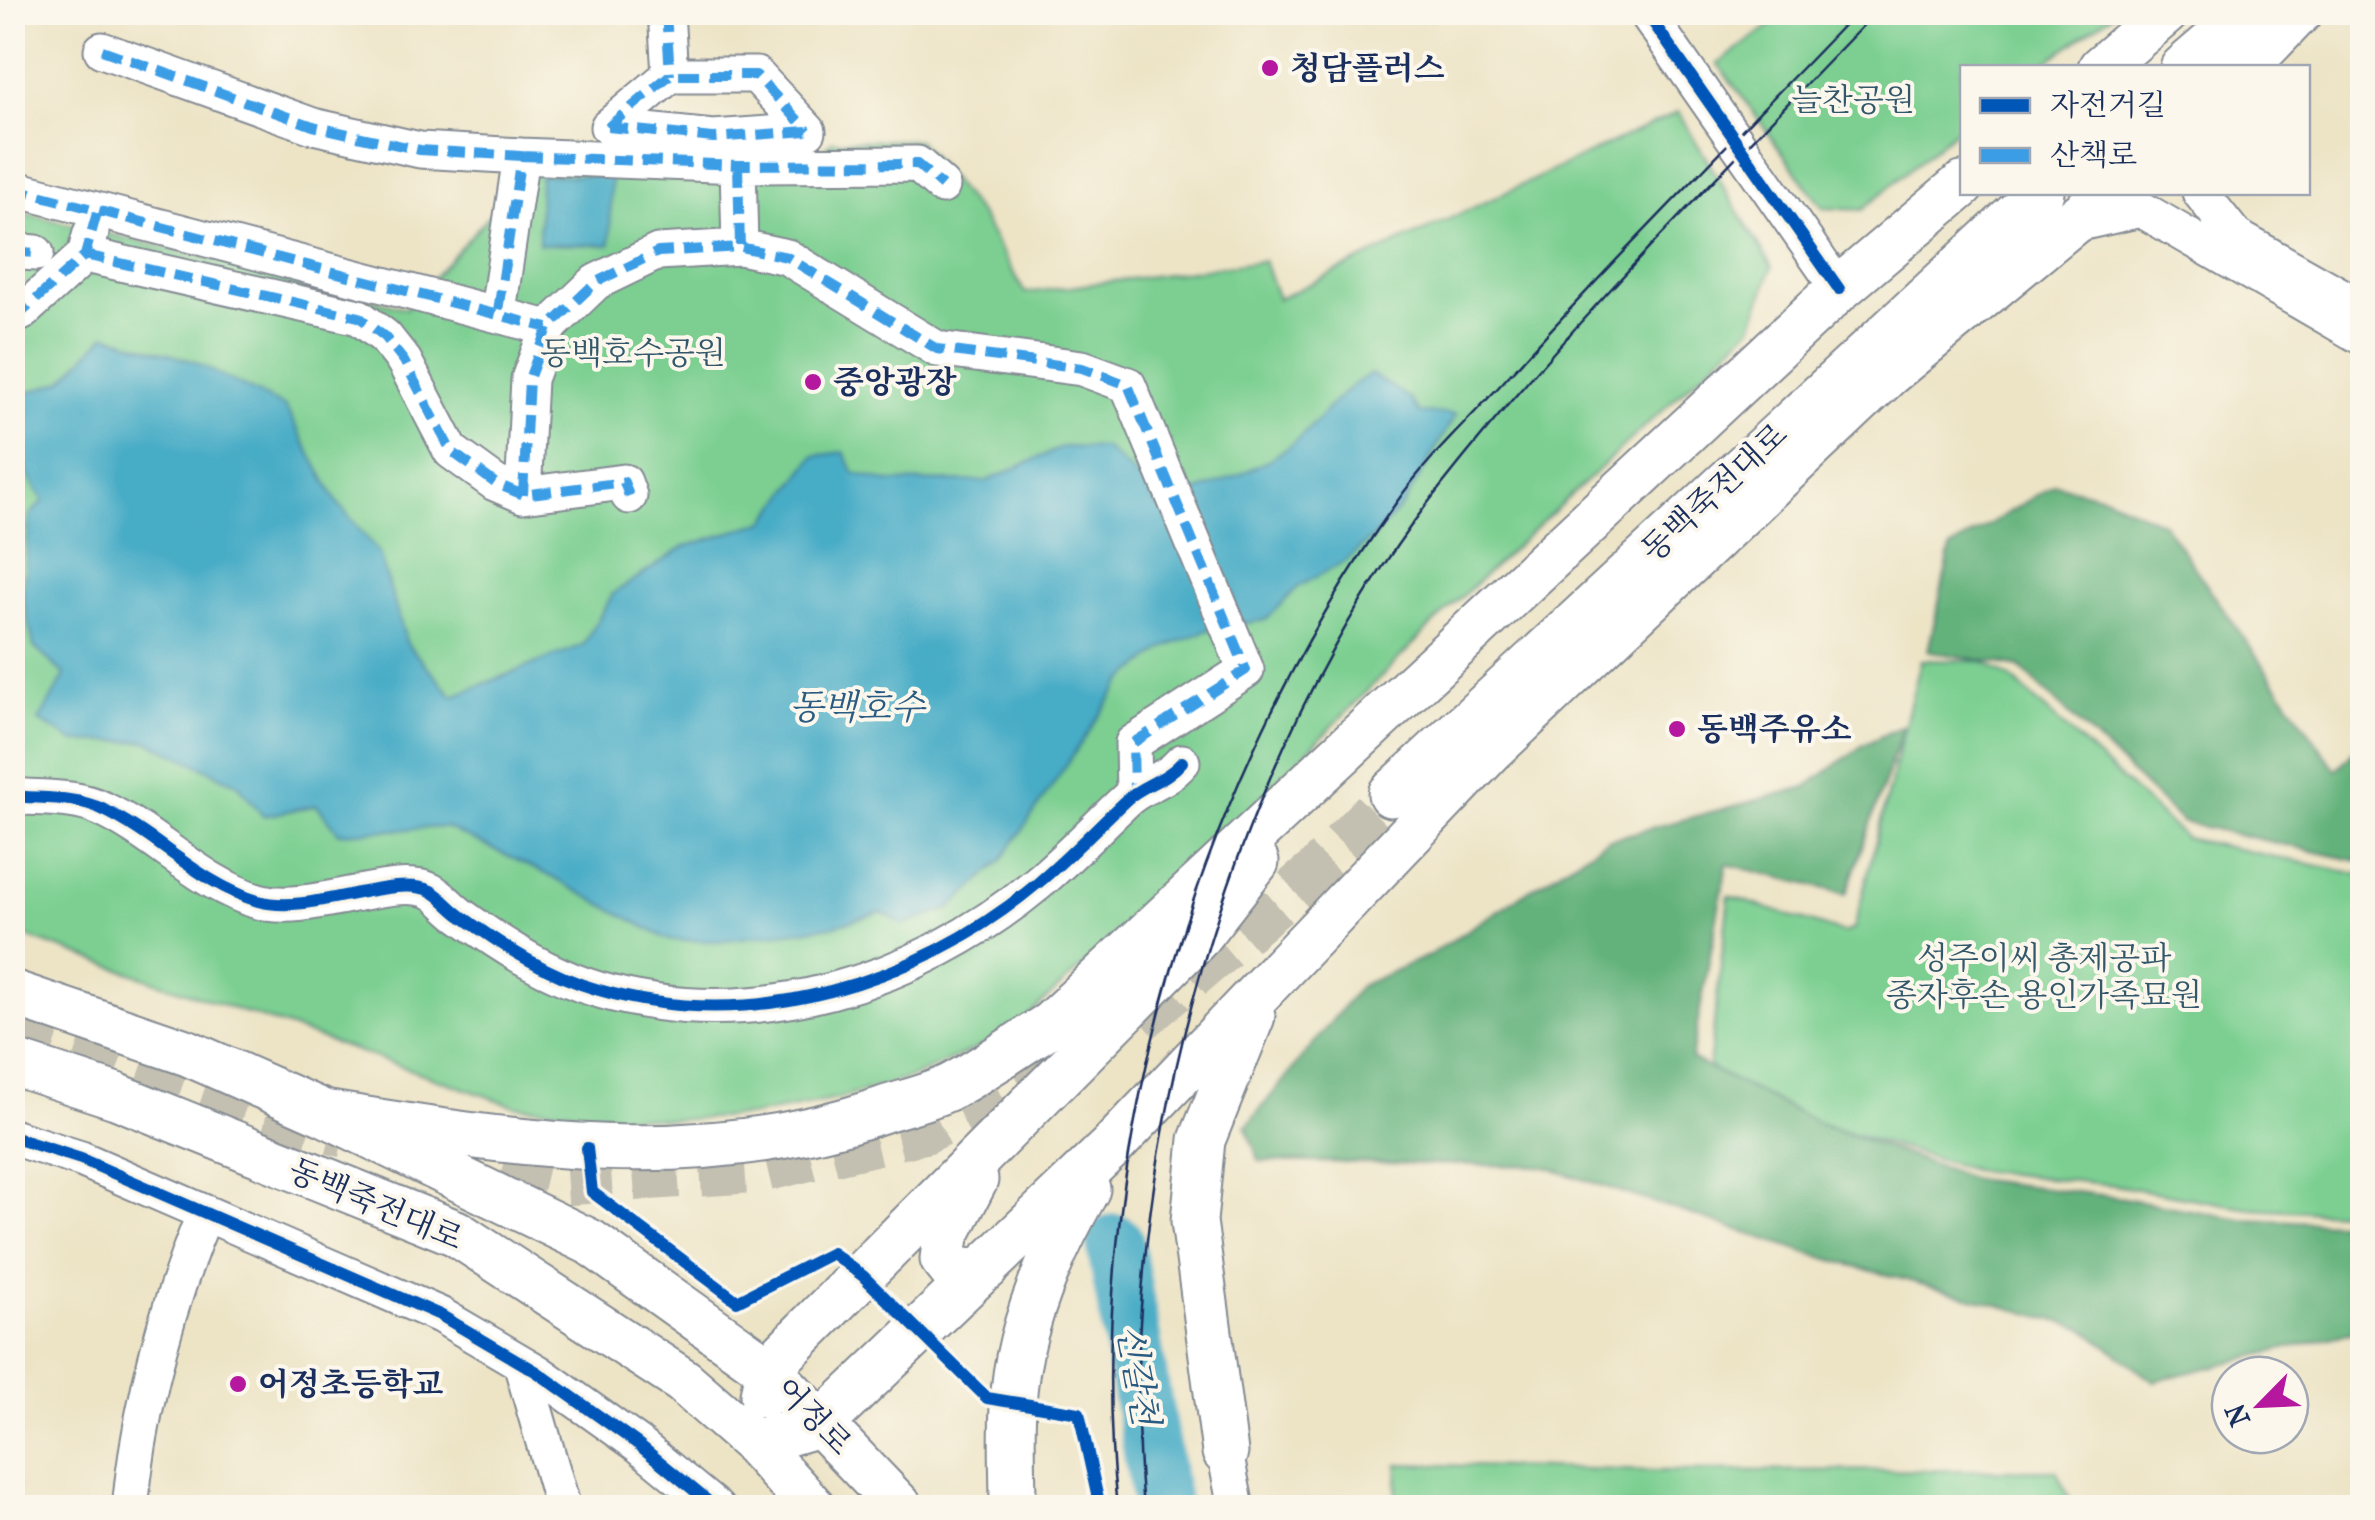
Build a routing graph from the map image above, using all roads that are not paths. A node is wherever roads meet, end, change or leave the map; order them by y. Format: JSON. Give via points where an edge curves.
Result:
{"nodes":[{"id":1,"x":666,"y":12,"type":"edge"},
{"id":2,"x":1646,"y":12,"type":"edge"},
{"id":3,"x":2166,"y":12,"type":"edge"},
{"id":4,"x":2248,"y":12,"type":"edge"},
{"id":5,"x":2300,"y":12,"type":"edge"},
{"id":6,"x":102,"y":50,"type":"dead end"},
{"id":7,"x":2104,"y":65,"type":"edge"},
{"id":8,"x":2186,"y":65,"type":"edge"},
{"id":9,"x":2248,"y":65,"type":"edge"},
{"id":10,"x":670,"y":75,"type":"junction"},
{"id":11,"x":521,"y":156,"type":"junction"},
{"id":12,"x":738,"y":165,"type":"junction"},
{"id":13,"x":942,"y":186,"type":"dead end"},
{"id":14,"x":1960,"y":187,"type":"edge"},
{"id":15,"x":12,"y":188,"type":"edge"},
{"id":16,"x":2038,"y":195,"type":"edge"},
{"id":17,"x":2106,"y":195,"type":"edge"},
{"id":18,"x":2202,"y":195,"type":"edge"},
{"id":19,"x":97,"y":213,"type":"junction"},
{"id":20,"x":2070,"y":226,"type":"junction"},
{"id":21,"x":740,"y":247,"type":"junction"},
{"id":22,"x":85,"y":256,"type":"junction"},
{"id":23,"x":1839,"y":290,"type":"junction"},
{"id":24,"x":2362,"y":308,"type":"edge"},
{"id":25,"x":498,"y":312,"type":"junction"},
{"id":26,"x":12,"y":316,"type":"edge"},
{"id":27,"x":548,"y":328,"type":"junction"},
{"id":28,"x":2362,"y":338,"type":"edge"},
{"id":29,"x":523,"y":495,"type":"junction"},
{"id":30,"x":629,"y":496,"type":"dead end"},
{"id":31,"x":1339,"y":753,"type":"junction"},
{"id":32,"x":1182,"y":762,"type":"dead end"},
{"id":33,"x":1134,"y":792,"type":"junction"},
{"id":34,"x":1391,"y":794,"type":"tunnel mouth"},
{"id":35,"x":12,"y":796,"type":"edge"},
{"id":36,"x":12,"y":980,"type":"edge"},
{"id":37,"x":12,"y":993,"type":"edge"},
{"id":38,"x":1262,"y":993,"type":"junction"},
{"id":39,"x":188,"y":1053,"type":"junction"},
{"id":40,"x":12,"y":1062,"type":"edge"},
{"id":41,"x":324,"y":1113,"type":"junction"},
{"id":42,"x":1002,"y":1130,"type":"junction"},
{"id":43,"x":12,"y":1137,"type":"edge"},
{"id":44,"x":1111,"y":1147,"type":"junction"},
{"id":45,"x":205,"y":1213,"type":"junction"},
{"id":46,"x":986,"y":1268,"type":"junction"},
{"id":47,"x":521,"y":1363,"type":"junction"},
{"id":48,"x":768,"y":1369,"type":"junction"},
{"id":49,"x":822,"y":1423,"type":"junction"},
{"id":50,"x":754,"y":1443,"type":"junction"},
{"id":51,"x":1224,"y":1452,"type":"joint"},
{"id":52,"x":130,"y":1508,"type":"edge"},
{"id":53,"x":563,"y":1508,"type":"edge"},
{"id":54,"x":716,"y":1508,"type":"edge"},
{"id":55,"x":813,"y":1508,"type":"edge"},
{"id":56,"x":901,"y":1508,"type":"edge"},
{"id":57,"x":1013,"y":1508,"type":"edge"},
{"id":58,"x":1236,"y":1508,"type":"edge"}],
"edges":[{"from":1,"to":10,"type":"street"},
{"from":2,"to":23,"type":"street"},
{"from":3,"to":7,"type":"main road"},
{"from":4,"to":8,"type":"main road"},
{"from":5,"to":9,"type":"main road"},
{"from":6,"to":11,"type":"street","via":[[313,126],[420,150]]},
{"from":10,"to":10,"type":"street","via":[[608,127],[714,138],[808,132],[756,75],[712,65]]},
{"from":11,"to":12,"type":"street"},
{"from":11,"to":25,"type":"street"},
{"from":12,"to":13,"type":"street","via":[[917,164]]},
{"from":12,"to":21,"type":"street"},
{"from":14,"to":23,"type":"main road","name":"동백죽전대로"},
{"from":15,"to":19,"type":"street"},
{"from":16,"to":34,"type":"main road","name":"동백죽전대로"},
{"from":17,"to":20,"type":"main road"},
{"from":18,"to":24,"type":"street","via":[[2234,236]]},
{"from":19,"to":22,"type":"street"},
{"from":19,"to":25,"type":"street"},
{"from":20,"to":28,"type":"street","via":[[2141,210]]},
{"from":20,"to":38,"type":"main road","via":[[1888,374],[1490,751]]},
{"from":21,"to":27,"type":"street","via":[[658,252],[596,282]]},
{"from":21,"to":33,"type":"street","via":[[787,258],[828,278],[937,349],[1082,368],[1128,385],[1246,670],[1133,744]]},
{"from":22,"to":26,"type":"street"},
{"from":22,"to":29,"type":"street","via":[[359,317],[404,361],[450,451],[495,484]]},
{"from":23,"to":31,"type":"main road","name":"동백죽전대로"},
{"from":25,"to":27,"type":"street"},
{"from":27,"to":29,"type":"street","via":[[529,379]]},
{"from":29,"to":30,"type":"street","via":[[624,482]]},
{"from":31,"to":41,"type":"main road","via":[[1051,1024],[952,1086],[830,1126],[727,1146],[632,1151]]},
{"from":31,"to":42,"type":"main road","via":[[1195,940]]},
{"from":32,"to":33,"type":"street"},
{"from":33,"to":35,"type":"street","via":[[1038,884],[903,968],[820,995],[720,1006],[647,1000],[561,977],[431,891],[413,887],[320,904],[258,901],[99,807]]},
{"from":36,"to":39,"type":"main road","name":"동백죽전대로"},
{"from":37,"to":39,"type":"main road","name":"동백죽전대로"},
{"from":38,"to":44,"type":"main road"},
{"from":38,"to":51,"type":"main road","via":[[1202,1140],[1194,1221]]},
{"from":39,"to":41,"type":"main road","name":"동백죽전대로"},
{"from":40,"to":50,"type":"main road","name":"동백죽전대로","via":[[116,1096],[456,1234],[683,1381]]},
{"from":41,"to":48,"type":"main road","name":"동백죽전대로","via":[[590,1242]]},
{"from":42,"to":46,"type":"main road","via":[[946,1236],[944,1259],[956,1274]]},
{"from":42,"to":48,"type":"main road"},
{"from":43,"to":45,"type":"street","via":[[81,1158]]},
{"from":44,"to":46,"type":"main road"},
{"from":44,"to":57,"type":"main road","via":[[1060,1235],[1028,1323],[1012,1404]]},
{"from":45,"to":47,"type":"street","via":[[440,1315]]},
{"from":45,"to":52,"type":"street","via":[[155,1359]]},
{"from":46,"to":49,"type":"main road"},
{"from":47,"to":53,"type":"street"},
{"from":47,"to":54,"type":"street"},
{"from":48,"to":49,"type":"main road","name":"어정로"},
{"from":48,"to":50,"type":"main road"},
{"from":49,"to":50,"type":"main road"},
{"from":49,"to":56,"type":"main road","name":"어정로"},
{"from":50,"to":55,"type":"main road","name":"어정로"},
{"from":51,"to":58,"type":"street"}]}
